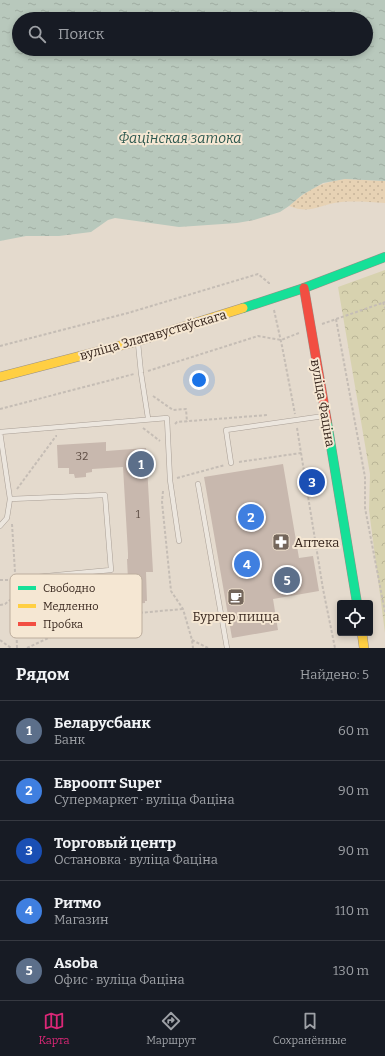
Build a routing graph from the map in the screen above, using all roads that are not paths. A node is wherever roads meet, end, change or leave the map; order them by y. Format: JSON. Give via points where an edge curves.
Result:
{"nodes":[{"id":1,"x":385,"y":257,"type":"edge"},
{"id":2,"x":304,"y":288,"type":"junction"},
{"id":3,"x":138,"y":341,"type":"junction"},
{"id":4,"x":0,"y":377,"type":"edge"},
{"id":5,"x":325,"y":415,"type":"junction"},
{"id":6,"x":148,"y":418,"type":"junction"},
{"id":7,"x":0,"y":432,"type":"edge"},
{"id":8,"x":231,"y":463,"type":"dead end"},
{"id":9,"x":198,"y":484,"type":"dead end"},
{"id":10,"x":10,"y":499,"type":"junction"},
{"id":11,"x":0,"y":526,"type":"edge"},
{"id":12,"x":180,"y":541,"type":"dead end"},
{"id":13,"x":68,"y":574,"type":"edge"},
{"id":14,"x":356,"y":600,"type":"edge"},
{"id":15,"x":362,"y":636,"type":"edge"},
{"id":16,"x":227,"y":648,"type":"edge"},
{"id":17,"x":364,"y":648,"type":"edge"}],
"edges":[{"from":1,"to":2,"type":"street"},
{"from":2,"to":3,"type":"street","name":"вуліца Златавустаўскага"},
{"from":2,"to":5,"type":"street","name":"вуліца Фаціна"},
{"from":3,"to":4,"type":"street","name":"вуліца Златавустаўскага"},
{"from":3,"to":6,"type":"lane"},
{"from":5,"to":8,"type":"lane","via":[[226,430]]},
{"from":5,"to":14,"type":"street","name":"вуліца Фаціна"},
{"from":6,"to":7,"type":"lane"},
{"from":6,"to":12,"type":"lane","via":[[166,418],[170,480]]},
{"from":7,"to":10,"type":"lane"},
{"from":9,"to":16,"type":"lane"},
{"from":10,"to":11,"type":"lane","via":[[7,518]]},
{"from":10,"to":13,"type":"lane","via":[[105,495],[111,570]]},
{"from":15,"to":17,"type":"street"}]}
